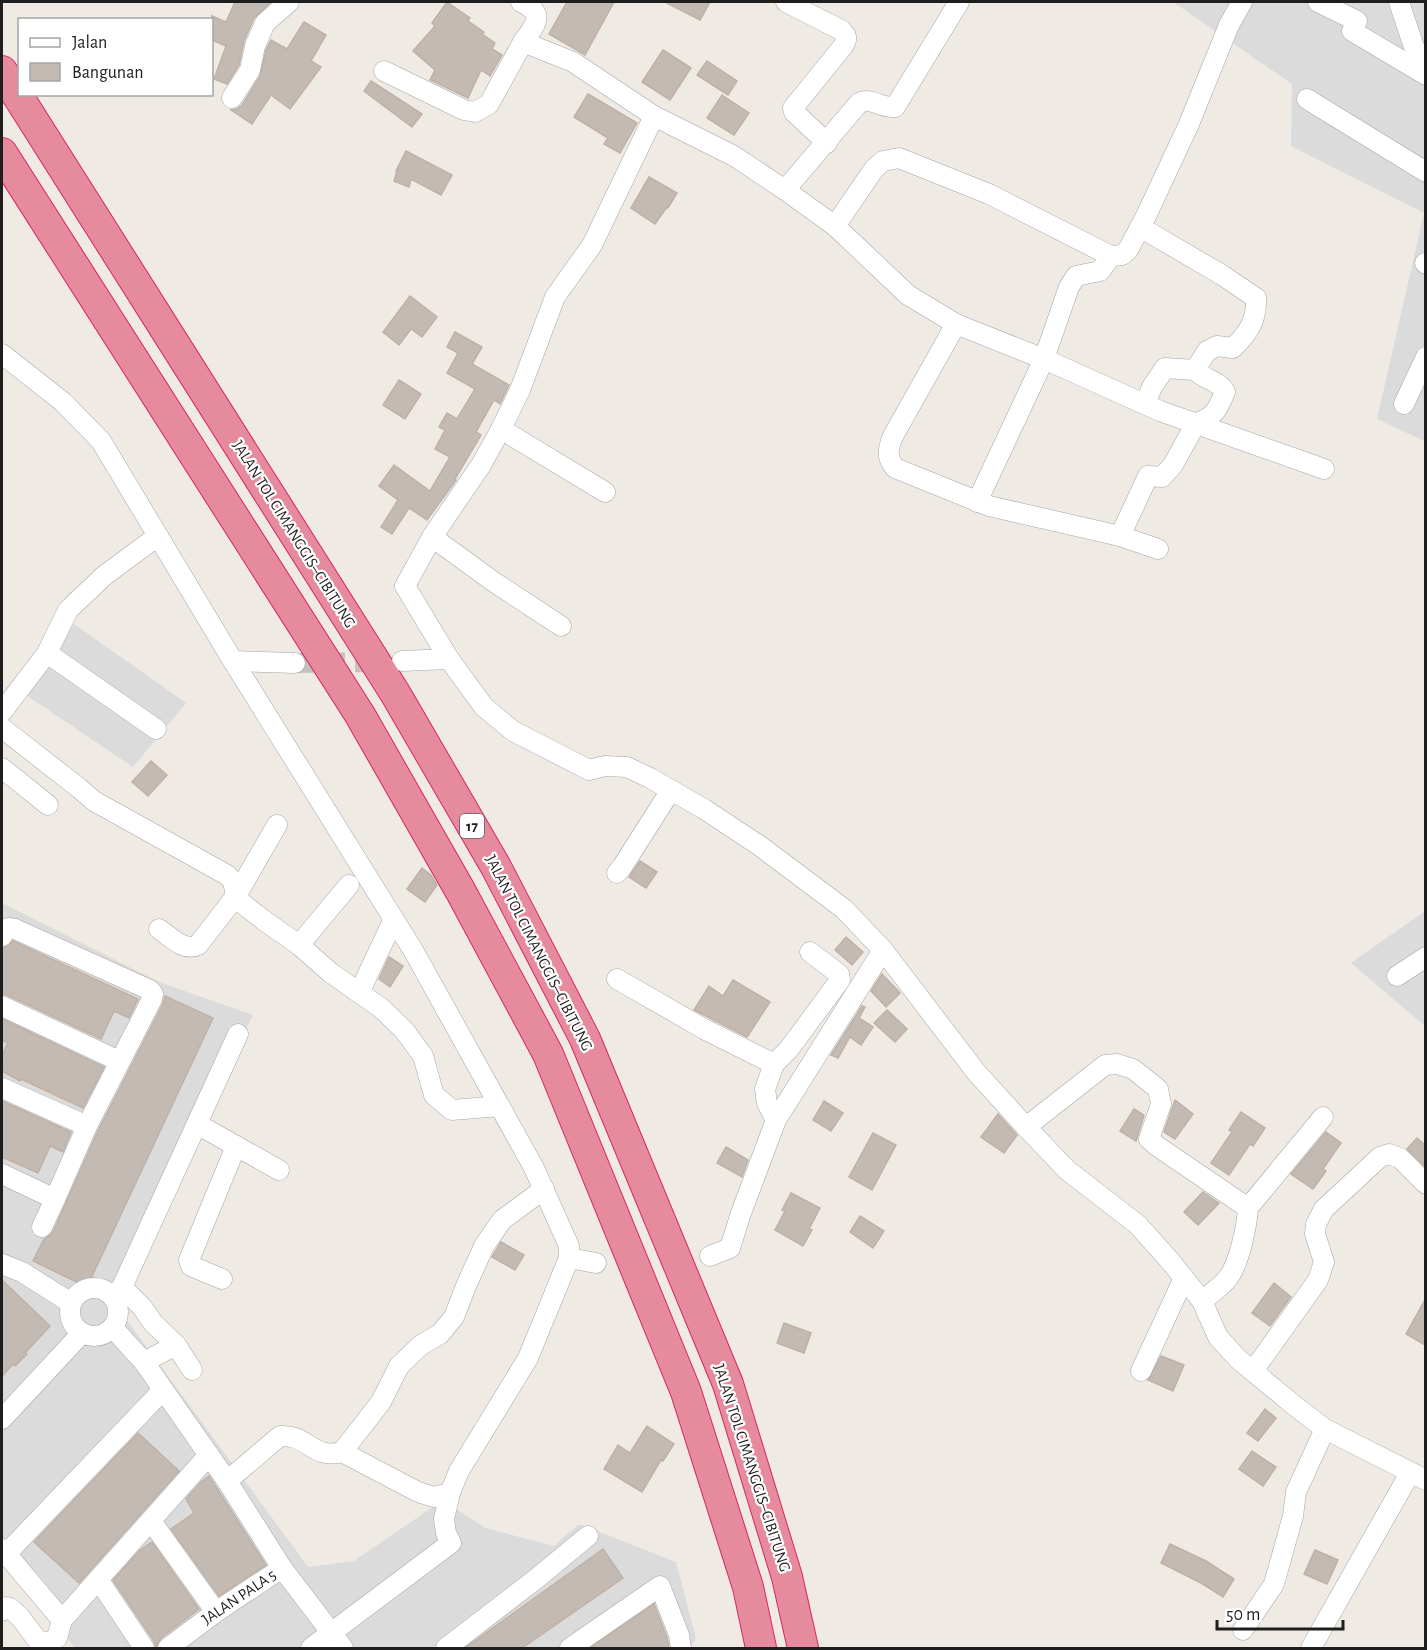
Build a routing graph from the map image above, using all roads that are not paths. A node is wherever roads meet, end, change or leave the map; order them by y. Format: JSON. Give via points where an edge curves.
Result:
{"nodes":[{"id":1,"x":289,"y":2,"type":"edge"},
{"id":2,"x":786,"y":2,"type":"edge"},
{"id":3,"x":959,"y":2,"type":"edge"},
{"id":4,"x":1242,"y":2,"type":"edge"},
{"id":5,"x":1318,"y":2,"type":"edge"},
{"id":6,"x":1399,"y":2,"type":"edge"},
{"id":7,"x":532,"y":5,"type":"edge"},
{"id":8,"x":523,"y":42,"type":"junction"},
{"id":9,"x":1425,"y":56,"type":"edge"},
{"id":10,"x":2,"y":71,"type":"edge"},
{"id":11,"x":384,"y":71,"type":"dead end"},
{"id":12,"x":1425,"y":75,"type":"edge"},
{"id":13,"x":232,"y":98,"type":"dead end"},
{"id":14,"x":1307,"y":99,"type":"dead end"},
{"id":15,"x":654,"y":116,"type":"junction"},
{"id":16,"x":826,"y":143,"type":"junction"},
{"id":17,"x":2,"y":153,"type":"edge"},
{"id":18,"x":1425,"y":172,"type":"edge"},
{"id":19,"x":785,"y":190,"type":"junction"},
{"id":20,"x":835,"y":226,"type":"junction"},
{"id":21,"x":1140,"y":227,"type":"junction"},
{"id":22,"x":1111,"y":256,"type":"junction"},
{"id":23,"x":956,"y":324,"type":"junction"},
{"id":24,"x":2,"y":354,"type":"edge"},
{"id":25,"x":1425,"y":357,"type":"edge"},
{"id":26,"x":1044,"y":360,"type":"junction"},
{"id":27,"x":1195,"y":370,"type":"junction"},
{"id":28,"x":1145,"y":404,"type":"junction"},
{"id":29,"x":1404,"y":404,"type":"dead end"},
{"id":30,"x":1196,"y":423,"type":"junction"},
{"id":31,"x":501,"y":429,"type":"junction"},
{"id":32,"x":1324,"y":469,"type":"dead end"},
{"id":33,"x":605,"y":492,"type":"dead end"},
{"id":34,"x":977,"y":502,"type":"junction"},
{"id":35,"x":158,"y":536,"type":"junction"},
{"id":36,"x":1120,"y":536,"type":"junction"},
{"id":37,"x":432,"y":537,"type":"junction"},
{"id":38,"x":1158,"y":549,"type":"dead end"},
{"id":39,"x":561,"y":626,"type":"dead end"},
{"id":40,"x":47,"y":653,"type":"junction"},
{"id":41,"x":449,"y":659,"type":"junction"},
{"id":42,"x":233,"y":661,"type":"junction"},
{"id":43,"x":402,"y":662,"type":"tunnel mouth"},
{"id":44,"x":295,"y":663,"type":"tunnel mouth"},
{"id":45,"x":2,"y":712,"type":"edge"},
{"id":46,"x":2,"y":728,"type":"edge"},
{"id":47,"x":156,"y":729,"type":"dead end"},
{"id":48,"x":671,"y":790,"type":"junction"},
{"id":49,"x":276,"y":825,"type":"dead end"},
{"id":50,"x":617,"y":873,"type":"dead end"},
{"id":51,"x":349,"y":885,"type":"dead end"},
{"id":52,"x":236,"y":896,"type":"junction"},
{"id":53,"x":393,"y":921,"type":"junction"},
{"id":54,"x":159,"y":929,"type":"dead end"},
{"id":55,"x":2,"y":936,"type":"edge"},
{"id":56,"x":299,"y":945,"type":"junction"},
{"id":57,"x":883,"y":950,"type":"junction"},
{"id":58,"x":810,"y":952,"type":"dead end"},
{"id":59,"x":1425,"y":958,"type":"edge"},
{"id":60,"x":1396,"y":976,"type":"dead end"},
{"id":61,"x":617,"y":979,"type":"dead end"},
{"id":62,"x":359,"y":993,"type":"junction"},
{"id":63,"x":2,"y":1006,"type":"edge"},
{"id":64,"x":237,"y":1034,"type":"dead end"},
{"id":65,"x":119,"y":1061,"type":"junction"},
{"id":66,"x":774,"y":1064,"type":"junction"},
{"id":67,"x":2,"y":1088,"type":"edge"},
{"id":68,"x":500,"y":1106,"type":"junction"},
{"id":69,"x":1323,"y":1116,"type":"dead end"},
{"id":70,"x":776,"y":1120,"type":"junction"},
{"id":71,"x":197,"y":1124,"type":"junction"},
{"id":72,"x":87,"y":1126,"type":"junction"},
{"id":73,"x":1026,"y":1127,"type":"junction"},
{"id":74,"x":236,"y":1146,"type":"junction"},
{"id":75,"x":279,"y":1170,"type":"dead end"},
{"id":76,"x":2,"y":1174,"type":"edge"},
{"id":77,"x":1425,"y":1184,"type":"edge"},
{"id":78,"x":544,"y":1189,"type":"junction"},
{"id":79,"x":56,"y":1199,"type":"junction"},
{"id":80,"x":1248,"y":1208,"type":"junction"},
{"id":81,"x":42,"y":1227,"type":"dead end"},
{"id":82,"x":710,"y":1256,"type":"dead end"},
{"id":83,"x":569,"y":1258,"type":"junction"},
{"id":84,"x":596,"y":1263,"type":"dead end"},
{"id":85,"x":5,"y":1270,"type":"edge"},
{"id":86,"x":1184,"y":1278,"type":"junction"},
{"id":87,"x":222,"y":1279,"type":"dead end"},
{"id":88,"x":118,"y":1292,"type":"junction"},
{"id":89,"x":1202,"y":1301,"type":"junction"},
{"id":90,"x":71,"y":1303,"type":"junction"},
{"id":91,"x":113,"y":1328,"type":"junction"},
{"id":92,"x":82,"y":1333,"type":"junction"},
{"id":93,"x":176,"y":1345,"type":"junction"},
{"id":94,"x":144,"y":1362,"type":"junction"},
{"id":95,"x":192,"y":1370,"type":"dead end"},
{"id":96,"x":1141,"y":1371,"type":"dead end"},
{"id":97,"x":1253,"y":1371,"type":"junction"},
{"id":98,"x":164,"y":1390,"type":"junction"},
{"id":99,"x":2,"y":1419,"type":"edge"},
{"id":100,"x":1325,"y":1429,"type":"junction"},
{"id":101,"x":342,"y":1452,"type":"junction"},
{"id":102,"x":209,"y":1455,"type":"junction"},
{"id":103,"x":1418,"y":1476,"type":"edge"},
{"id":104,"x":227,"y":1481,"type":"junction"},
{"id":105,"x":450,"y":1493,"type":"junction"},
{"id":106,"x":151,"y":1521,"type":"junction"},
{"id":107,"x":588,"y":1536,"type":"dead end"},
{"id":108,"x":4,"y":1552,"type":"edge"},
{"id":109,"x":282,"y":1568,"type":"junction"},
{"id":110,"x":98,"y":1579,"type":"junction"},
{"id":111,"x":2,"y":1611,"type":"edge"},
{"id":112,"x":216,"y":1612,"type":"junction"},
{"id":113,"x":62,"y":1620,"type":"junction"},
{"id":114,"x":1243,"y":1630,"type":"dead end"},
{"id":115,"x":338,"y":1641,"type":"edge"},
{"id":116,"x":144,"y":1648,"type":"edge"},
{"id":117,"x":168,"y":1648,"type":"edge"},
{"id":118,"x":311,"y":1648,"type":"edge"},
{"id":119,"x":446,"y":1648,"type":"edge"},
{"id":120,"x":570,"y":1648,"type":"edge"},
{"id":121,"x":681,"y":1648,"type":"edge"},
{"id":122,"x":761,"y":1648,"type":"edge"},
{"id":123,"x":802,"y":1648,"type":"edge"},
{"id":124,"x":1311,"y":1648,"type":"edge"}],
"edges":[{"from":1,"to":13,"type":"street","via":[[265,23],[249,70]]},
{"from":2,"to":16,"type":"street","via":[[846,36],[844,45],[793,108]]},
{"from":3,"to":16,"type":"street","via":[[895,107],[862,100]]},
{"from":4,"to":21,"type":"street"},
{"from":5,"to":12,"type":"street"},
{"from":6,"to":9,"type":"street","via":[[1415,50]]},
{"from":7,"to":8,"type":"street","via":[[537,17]]},
{"from":8,"to":11,"type":"street","via":[[489,104],[475,112]]},
{"from":8,"to":15,"type":"street","via":[[573,62]]},
{"from":10,"to":123,"type":"highway","name":"JALAN TOL CIMANGGIS–CIBITUNG","number":"17","via":[[394,693],[496,867],[585,1039],[728,1384],[787,1577]]},
{"from":14,"to":18,"type":"street"},
{"from":15,"to":19,"type":"street","via":[[734,156]]},
{"from":15,"to":31,"type":"street","via":[[592,245],[555,297]]},
{"from":16,"to":19,"type":"street"},
{"from":17,"to":122,"type":"highway","via":[[360,716],[548,1054],[686,1392],[748,1587]]},
{"from":19,"to":20,"type":"street"},
{"from":20,"to":22,"type":"street","via":[[874,169],[884,161],[899,158],[989,194]]},
{"from":20,"to":23,"type":"street","via":[[908,295]]},
{"from":21,"to":22,"type":"street","via":[[1128,250]]},
{"from":21,"to":27,"type":"street","via":[[1256,298],[1257,312],[1247,334],[1233,348],[1217,345],[1208,351]]},
{"from":22,"to":26,"type":"street","via":[[1100,271],[1076,276]]},
{"from":23,"to":26,"type":"street"},
{"from":23,"to":34,"type":"street","via":[[892,438],[887,454],[895,468]]},
{"from":24,"to":35,"type":"street","via":[[63,402],[100,441]]},
{"from":25,"to":29,"type":"street"},
{"from":26,"to":28,"type":"street"},
{"from":26,"to":34,"type":"street"},
{"from":27,"to":28,"type":"street","via":[[1165,368]]},
{"from":27,"to":30,"type":"street","via":[[1221,385],[1225,392],[1208,420]]},
{"from":28,"to":30,"type":"street"},
{"from":30,"to":32,"type":"street"},
{"from":30,"to":36,"type":"street","via":[[1173,465],[1162,477],[1148,476]]},
{"from":31,"to":33,"type":"street"},
{"from":31,"to":37,"type":"street"},
{"from":34,"to":36,"type":"street"},
{"from":35,"to":40,"type":"street","via":[[105,575],[68,610]]},
{"from":35,"to":42,"type":"street"},
{"from":36,"to":38,"type":"street"},
{"from":37,"to":39,"type":"street"},
{"from":37,"to":41,"type":"street","via":[[405,586]]},
{"from":40,"to":45,"type":"street"},
{"from":40,"to":47,"type":"street"},
{"from":41,"to":43,"type":"street"},
{"from":41,"to":48,"type":"street","via":[[484,707],[513,731],[589,770],[627,767]]},
{"from":42,"to":44,"type":"street"},
{"from":42,"to":53,"type":"street"},
{"from":46,"to":52,"type":"street","via":[[94,801],[227,875],[233,881]]},
{"from":48,"to":50,"type":"street"},
{"from":48,"to":57,"type":"street","via":[[760,846],[844,909]]},
{"from":49,"to":52,"type":"street"},
{"from":51,"to":56,"type":"street"},
{"from":52,"to":54,"type":"street","via":[[192,948]]},
{"from":52,"to":56,"type":"street"},
{"from":53,"to":62,"type":"street"},
{"from":53,"to":68,"type":"street"},
{"from":55,"to":65,"type":"street","via":[[8,928],[15,929],[150,990],[152,999]]},
{"from":56,"to":62,"type":"street"},
{"from":57,"to":70,"type":"street"},
{"from":57,"to":73,"type":"street","via":[[976,1072]]},
{"from":58,"to":66,"type":"street","via":[[839,974],[840,980]]},
{"from":59,"to":60,"type":"street"},
{"from":61,"to":66,"type":"street"},
{"from":62,"to":68,"type":"street","via":[[404,1030],[423,1056],[435,1095],[452,1110]]},
{"from":63,"to":65,"type":"street"},
{"from":64,"to":71,"type":"street"},
{"from":65,"to":72,"type":"street"},
{"from":66,"to":70,"type":"street","via":[[765,1089]]},
{"from":67,"to":72,"type":"street"},
{"from":68,"to":78,"type":"street"},
{"from":69,"to":80,"type":"street"},
{"from":70,"to":82,"type":"street","via":[[730,1248]]},
{"from":71,"to":74,"type":"street"},
{"from":71,"to":88,"type":"street"},
{"from":72,"to":79,"type":"street"},
{"from":73,"to":80,"type":"street","via":[[1105,1065],[1125,1066],[1158,1089],[1161,1104],[1149,1139]]},
{"from":73,"to":86,"type":"street","via":[[1067,1170],[1138,1225]]},
{"from":74,"to":75,"type":"street"},
{"from":74,"to":87,"type":"street","via":[[189,1260],[191,1266]]},
{"from":76,"to":79,"type":"street"},
{"from":77,"to":97,"type":"street","via":[[1400,1158],[1389,1154],[1380,1157],[1324,1209],[1315,1234],[1324,1262],[1318,1280]]},
{"from":78,"to":83,"type":"street","via":[[568,1246]]},
{"from":78,"to":101,"type":"street","via":[[502,1220],[484,1246],[454,1317],[440,1334],[421,1345],[399,1366],[381,1402]]},
{"from":79,"to":81,"type":"street"},
{"from":80,"to":89,"type":"street","via":[[1237,1258],[1228,1278]]},
{"from":83,"to":84,"type":"street"},
{"from":83,"to":105,"type":"street","via":[[528,1358],[459,1471]]},
{"from":85,"to":90,"type":"street","via":[[22,1272]]},
{"from":86,"to":89,"type":"street"},
{"from":86,"to":96,"type":"street"},
{"from":88,"to":90,"type":"street","via":[[99,1287],[82,1290]]},
{"from":88,"to":91,"type":"street","via":[[119,1312]]},
{"from":88,"to":93,"type":"street","via":[[141,1307]]},
{"from":89,"to":97,"type":"street","via":[[1218,1337]]},
{"from":90,"to":92,"type":"street","via":[[71,1320]]},
{"from":91,"to":92,"type":"street","via":[[98,1336]]},
{"from":91,"to":94,"type":"street"},
{"from":92,"to":99,"type":"street"},
{"from":93,"to":94,"type":"street"},
{"from":93,"to":95,"type":"street"},
{"from":94,"to":98,"type":"street"},
{"from":97,"to":100,"type":"street"},
{"from":98,"to":102,"type":"street"},
{"from":98,"to":108,"type":"street"},
{"from":100,"to":103,"type":"street"},
{"from":100,"to":114,"type":"street","via":[[1296,1492],[1274,1584]]},
{"from":101,"to":104,"type":"street","via":[[324,1454],[289,1435],[280,1436]]},
{"from":101,"to":105,"type":"street","via":[[418,1492],[434,1497]]},
{"from":102,"to":104,"type":"street"},
{"from":102,"to":106,"type":"street"},
{"from":103,"to":124,"type":"street"},
{"from":104,"to":109,"type":"street"},
{"from":105,"to":115,"type":"street","via":[[444,1520],[451,1543]]},
{"from":106,"to":110,"type":"street"},
{"from":106,"to":112,"type":"street"},
{"from":107,"to":119,"type":"street"},
{"from":108,"to":113,"type":"street"},
{"from":109,"to":112,"type":"street","name":"JALAN PALA 5"},
{"from":109,"to":115,"type":"street"},
{"from":110,"to":113,"type":"street"},
{"from":110,"to":116,"type":"street"},
{"from":111,"to":113,"type":"street","via":[[10,1608],[38,1641],[44,1642],[57,1638]]},
{"from":112,"to":117,"type":"street","name":"JALAN PALA 5"},
{"from":115,"to":118,"type":"street"},
{"from":120,"to":121,"type":"street","via":[[660,1586]]}]}
